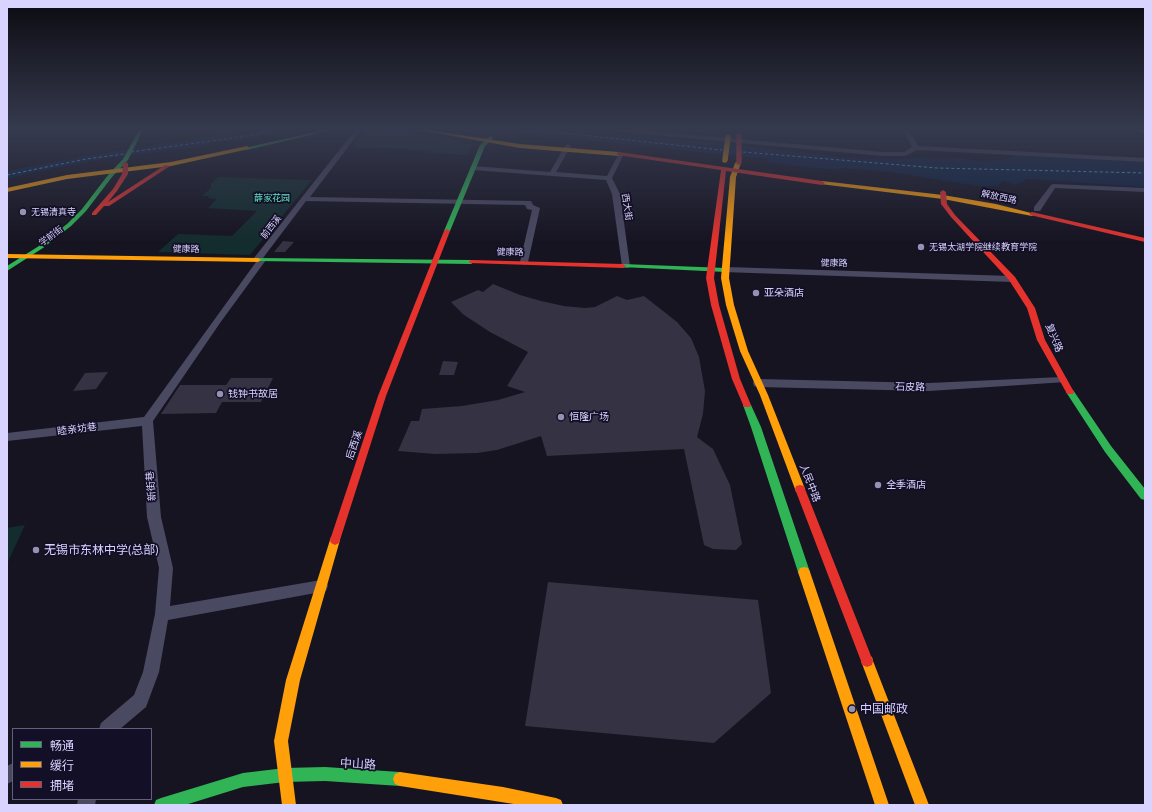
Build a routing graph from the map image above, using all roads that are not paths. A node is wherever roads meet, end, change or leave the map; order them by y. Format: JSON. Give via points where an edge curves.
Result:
{"nodes":[{"id":1,"x":737,"y":167,"type":"edge"},
{"id":2,"x":108,"y":168,"type":"edge"},
{"id":3,"x":113,"y":168,"type":"edge"},
{"id":4,"x":120,"y":168,"type":"edge"},
{"id":5,"x":123,"y":168,"type":"edge"},
{"id":6,"x":165,"y":168,"type":"edge"},
{"id":7,"x":329,"y":168,"type":"edge"},
{"id":8,"x":473,"y":168,"type":"joint"},
{"id":9,"x":555,"y":168,"type":"edge"},
{"id":10,"x":614,"y":168,"type":"edge"},
{"id":11,"x":725,"y":168,"type":"edge"},
{"id":12,"x":742,"y":168,"type":"edge"},
{"id":13,"x":552,"y":174,"type":"junction"},
{"id":14,"x":609,"y":178,"type":"junction"},
{"id":15,"x":7,"y":186,"type":"edge"},
{"id":16,"x":7,"y":190,"type":"edge"},
{"id":17,"x":1145,"y":190,"type":"edge"},
{"id":18,"x":943,"y":194,"type":"junction"},
{"id":19,"x":305,"y":199,"type":"junction"},
{"id":20,"x":459,"y":202,"type":"junction"},
{"id":21,"x":97,"y":210,"type":"junction"},
{"id":22,"x":1037,"y":210,"type":"junction"},
{"id":23,"x":1145,"y":233,"type":"edge"},
{"id":24,"x":1145,"y":240,"type":"edge"},
{"id":25,"x":7,"y":256,"type":"edge"},
{"id":26,"x":27,"y":256,"type":"junction"},
{"id":27,"x":39,"y":257,"type":"junction"},
{"id":28,"x":260,"y":260,"type":"junction"},
{"id":29,"x":434,"y":262,"type":"junction"},
{"id":30,"x":524,"y":262,"type":"junction"},
{"id":31,"x":626,"y":266,"type":"junction"},
{"id":32,"x":7,"y":270,"type":"edge"},
{"id":33,"x":711,"y":270,"type":"junction"},
{"id":34,"x":726,"y":270,"type":"junction"},
{"id":35,"x":7,"y":276,"type":"edge"},
{"id":36,"x":1012,"y":279,"type":"junction"},
{"id":37,"x":1062,"y":380,"type":"junction"},
{"id":38,"x":758,"y":383,"type":"junction"},
{"id":39,"x":147,"y":421,"type":"junction"},
{"id":40,"x":7,"y":437,"type":"edge"},
{"id":41,"x":1145,"y":496,"type":"edge"},
{"id":42,"x":321,"y":586,"type":"junction"},
{"id":43,"x":162,"y":614,"type":"junction"},
{"id":44,"x":108,"y":728,"type":"edge"},
{"id":45,"x":285,"y":774,"type":"junction"},
{"id":46,"x":161,"y":805,"type":"edge"},
{"id":47,"x":289,"y":805,"type":"edge"},
{"id":48,"x":297,"y":805,"type":"edge"},
{"id":49,"x":556,"y":805,"type":"edge"},
{"id":50,"x":882,"y":805,"type":"edge"},
{"id":51,"x":922,"y":805,"type":"edge"}],
"edges":[{"from":1,"to":34,"type":"main road","name":"人民中路","via":[[733,177]]},
{"from":2,"to":15,"type":"main road","via":[[55,175]]},
{"from":3,"to":16,"type":"main road"},
{"from":4,"to":26,"type":"main road","name":"学前街","via":[[70,225]]},
{"from":5,"to":21,"type":"main road","name":"学前街","via":[[125,174]]},
{"from":6,"to":21,"type":"main road"},
{"from":7,"to":19,"type":"street","name":"前西溪"},
{"from":8,"to":13,"type":"street"},
{"from":8,"to":20,"type":"main road","name":"后西溪"},
{"from":9,"to":13,"type":"street"},
{"from":10,"to":14,"type":"street"},
{"from":11,"to":33,"type":"main road"},
{"from":12,"to":18,"type":"main road","name":"解放西路","via":[[852,188]]},
{"from":13,"to":14,"type":"street"},
{"from":14,"to":31,"type":"street","name":"西大街","via":[[616,194]]},
{"from":17,"to":22,"type":"street","via":[[1053,186]]},
{"from":18,"to":22,"type":"main road","name":"解放西路"},
{"from":18,"to":24,"type":"main road","name":"解放西路"},
{"from":18,"to":36,"type":"main road","name":"复兴路","via":[[944,204],[953,216]]},
{"from":19,"to":20,"type":"street"},
{"from":19,"to":28,"type":"street","name":"前西溪"},
{"from":20,"to":29,"type":"main road","name":"后西溪"},
{"from":20,"to":30,"type":"street","via":[[528,203],[536,208]]},
{"from":21,"to":27,"type":"main road","name":"学前街"},
{"from":22,"to":23,"type":"main road","name":"解放西路"},
{"from":25,"to":26,"type":"main road","name":"健康路"},
{"from":26,"to":27,"type":"main road","name":"健康路"},
{"from":26,"to":32,"type":"main road","name":"学前街"},
{"from":27,"to":28,"type":"main road","name":"健康路"},
{"from":27,"to":35,"type":"main road","name":"学前街"},
{"from":28,"to":29,"type":"main road","name":"健康路"},
{"from":28,"to":39,"type":"street"},
{"from":29,"to":30,"type":"main road","name":"健康路"},
{"from":29,"to":42,"type":"main road","name":"后西溪","via":[[382,396]]},
{"from":30,"to":31,"type":"main road","name":"健康路"},
{"from":31,"to":33,"type":"main road","name":"健康路"},
{"from":33,"to":34,"type":"main road","name":"健康路"},
{"from":33,"to":50,"type":"main road","via":[[715,305],[736,379],[756,427]]},
{"from":34,"to":36,"type":"street","name":"健康路"},
{"from":34,"to":38,"type":"main road","name":"人民中路","via":[[730,304],[744,351]]},
{"from":36,"to":37,"type":"main road","name":"复兴路","via":[[1031,308],[1041,340]]},
{"from":37,"to":38,"type":"street","name":"石皮路","via":[[929,387]]},
{"from":37,"to":41,"type":"main road","name":"复兴路","via":[[1108,449]]},
{"from":38,"to":51,"type":"main road","name":"人民中路"},
{"from":39,"to":40,"type":"street","name":"睦亲坊巷"},
{"from":39,"to":43,"type":"street","name":"新街巷","via":[[154,517],[166,568]]},
{"from":42,"to":43,"type":"street"},
{"from":42,"to":45,"type":"main road","name":"后西溪","via":[[293,680],[281,741]]},
{"from":43,"to":44,"type":"street","name":"新街巷","via":[[151,672],[140,701]]},
{"from":45,"to":46,"type":"main road","name":"中山路","via":[[243,780]]},
{"from":45,"to":47,"type":"main road","name":"后西溪"},
{"from":45,"to":49,"type":"main road","name":"中山路","via":[[391,778],[503,794]]},
{"from":47,"to":48,"type":"main road"}]}
